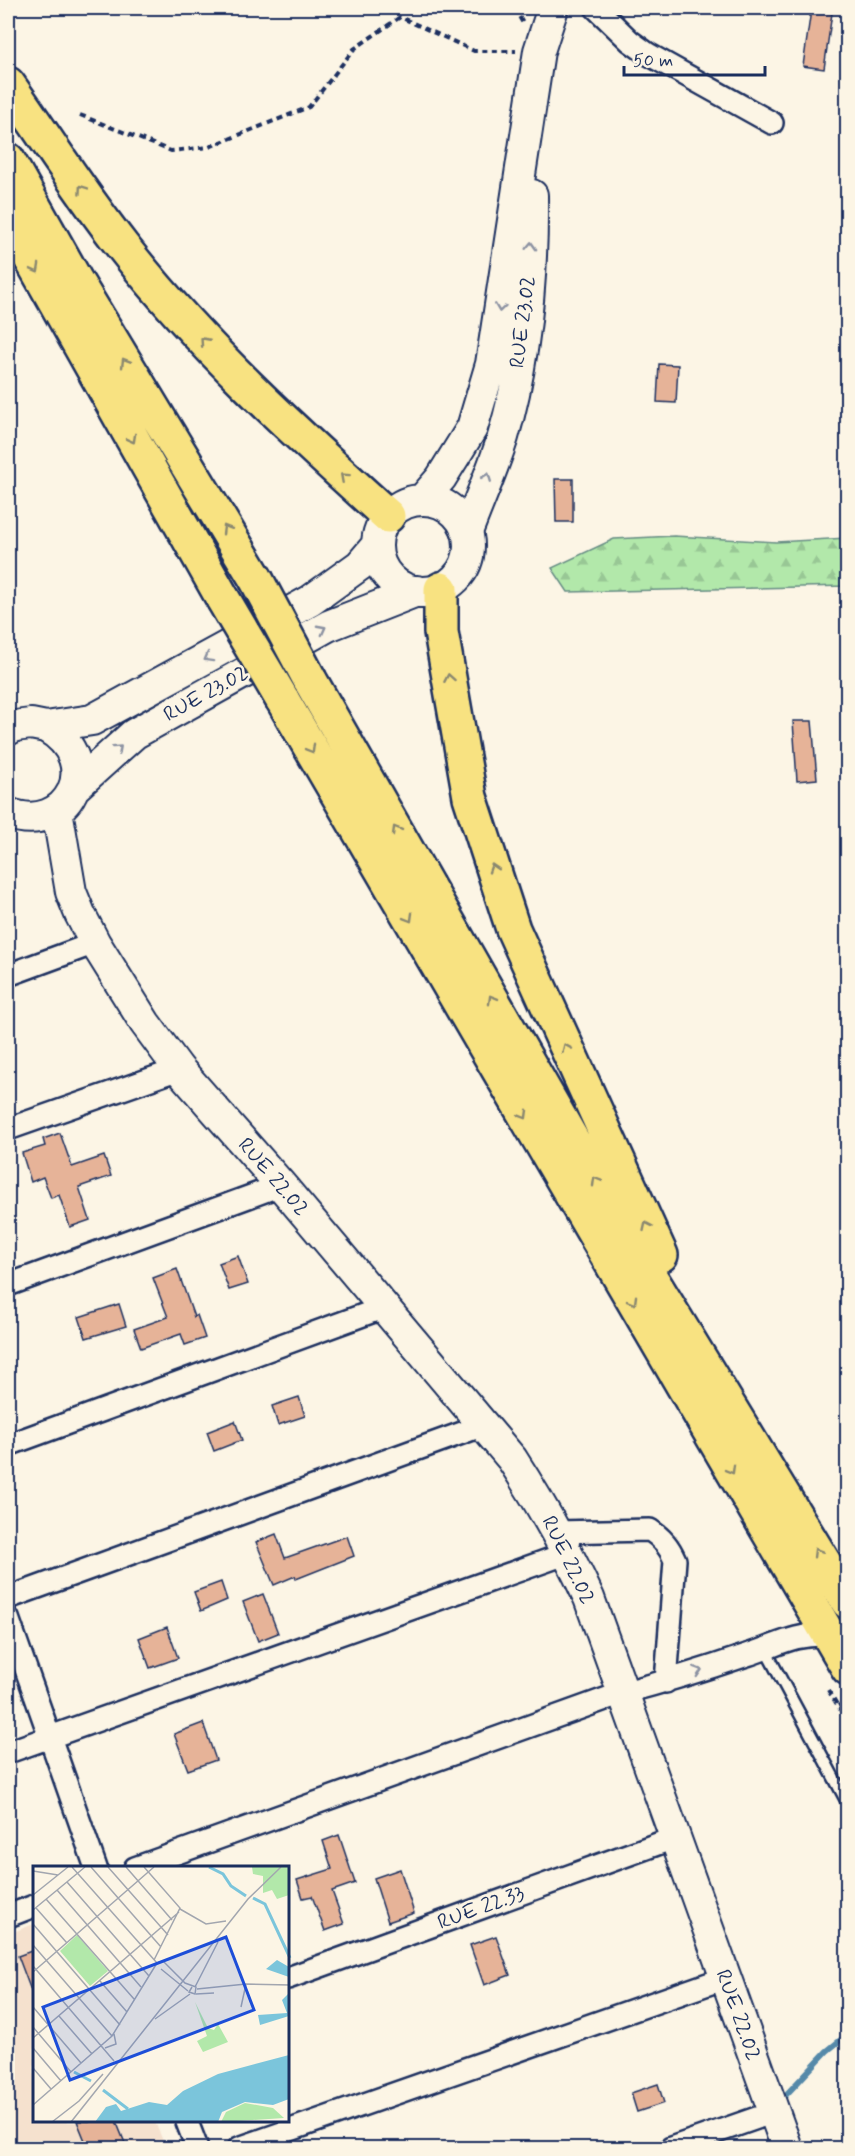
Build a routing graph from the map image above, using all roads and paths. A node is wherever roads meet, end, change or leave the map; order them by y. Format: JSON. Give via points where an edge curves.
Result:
{"nodes":[{"id":1,"x":553,"y":8,"type":"edge"},
{"id":2,"x":596,"y":8,"type":"edge"},
{"id":3,"x":539,"y":51,"type":"junction"},
{"id":4,"x":8,"y":84,"type":"edge"},
{"id":5,"x":531,"y":105,"type":"junction"},
{"id":6,"x":80,"y":115,"type":"dead end"},
{"id":7,"x":772,"y":123,"type":"dead end"},
{"id":8,"x":8,"y":160,"type":"edge"},
{"id":9,"x":8,"y":218,"type":"edge"},
{"id":10,"x":422,"y":500,"type":"junction"},
{"id":11,"x":382,"y":530,"type":"junction"},
{"id":12,"x":467,"y":532,"type":"junction"},
{"id":13,"x":429,"y":590,"type":"junction"},
{"id":14,"x":46,"y":727,"type":"junction"},
{"id":15,"x":8,"y":730,"type":"edge"},
{"id":16,"x":66,"y":799,"type":"junction"},
{"id":17,"x":16,"y":815,"type":"edge"},
{"id":18,"x":71,"y":892,"type":"junction"},
{"id":19,"x":95,"y":943,"type":"junction"},
{"id":20,"x":8,"y":975,"type":"edge"},
{"id":21,"x":179,"y":1069,"type":"junction"},
{"id":22,"x":8,"y":1128,"type":"edge"},
{"id":23,"x":281,"y":1185,"type":"junction"},
{"id":24,"x":8,"y":1285,"type":"edge"},
{"id":25,"x":385,"y":1307,"type":"junction"},
{"id":26,"x":733,"y":1412,"type":"junction"},
{"id":27,"x":484,"y":1425,"type":"junction"},
{"id":28,"x":8,"y":1445,"type":"edge"},
{"id":29,"x":562,"y":1542,"type":"junction"},
{"id":30,"x":8,"y":1598,"type":"edge"},
{"id":31,"x":848,"y":1602,"type":"edge"},
{"id":32,"x":8,"y":1618,"type":"edge"},
{"id":33,"x":827,"y":1635,"type":"junction"},
{"id":34,"x":765,"y":1649,"type":"junction"},
{"id":35,"x":838,"y":1679,"type":"edge"},
{"id":36,"x":666,"y":1682,"type":"junction"},
{"id":37,"x":622,"y":1693,"type":"junction"},
{"id":38,"x":848,"y":1701,"type":"edge"},
{"id":39,"x":838,"y":1706,"type":"junction"},
{"id":40,"x":848,"y":1722,"type":"edge"},
{"id":41,"x":50,"y":1736,"type":"junction"},
{"id":42,"x":8,"y":1752,"type":"edge"},
{"id":43,"x":848,"y":1804,"type":"edge"},
{"id":44,"x":674,"y":1838,"type":"junction"},
{"id":45,"x":95,"y":1866,"type":"edge"},
{"id":46,"x":141,"y":1866,"type":"edge"},
{"id":47,"x":33,"y":1905,"type":"edge"},
{"id":48,"x":8,"y":1916,"type":"edge"},
{"id":49,"x":290,"y":1977,"type":"edge"},
{"id":50,"x":725,"y":1978,"type":"junction"},
{"id":51,"x":774,"y":2112,"type":"junction"},
{"id":52,"x":188,"y":2123,"type":"edge"},
{"id":53,"x":197,"y":2148,"type":"edge"},
{"id":54,"x":239,"y":2148,"type":"edge"},
{"id":55,"x":671,"y":2148,"type":"edge"},
{"id":56,"x":788,"y":2148,"type":"edge"}],
"edges":[{"from":1,"to":3,"type":"street","name":"RUE 23.02"},
{"from":2,"to":7,"type":"street","via":[[648,54]]},
{"from":3,"to":5,"type":"street","name":"RUE 23.02"},
{"from":3,"to":6,"type":"path","via":[[474,51],[400,17],[354,49],[309,107],[209,147],[171,151]]},
{"from":11,"to":4,"type":"main road","one_way":true,"via":[[322,456],[208,345],[123,248]]},
{"from":5,"to":10,"type":"street","name":"RUE 23.02","one_way":true,"via":[[491,364],[472,428],[441,478]]},
{"from":12,"to":5,"type":"street","name":"RUE 23.02","one_way":true,"via":[[502,437],[529,309]]},
{"from":26,"to":8,"type":"main road","one_way":true,"bridge":true,"via":[[645,1268],[256,579],[76,281]]},
{"from":9,"to":33,"type":"main road","one_way":true,"bridge":true,"via":[[223,599]]},
{"from":10,"to":11,"type":"street","name":"RUE 23.02","via":[[399,506]]},
{"from":10,"to":12,"type":"street","via":[[444,504],[457,513]]},
{"from":11,"to":13,"type":"street","via":[[380,560],[387,574],[398,584]]},
{"from":11,"to":14,"type":"street","name":"RUE 23.02","one_way":true,"via":[[360,565],[310,601],[92,720]]},
{"from":12,"to":13,"type":"street","name":"RUE 23.02","via":[[468,555],[463,569],[453,581]]},
{"from":16,"to":13,"type":"street","name":"RUE 23.02","one_way":true,"via":[[134,734],[328,626]]},
{"from":26,"to":13,"type":"main road","one_way":true,"via":[[513,929],[470,797],[441,632]]},
{"from":14,"to":15,"type":"street","name":"RUE 23.02","via":[[31,724]]},
{"from":14,"to":16,"type":"street","name":"RUE 23.02","via":[[70,747],[76,767]]},
{"from":16,"to":17,"type":"street","name":"RUE 23.02","via":[[45,816]]},
{"from":16,"to":18,"type":"street","name":"RUE 23.02"},
{"from":17,"to":18,"type":"street","name":"RUE 23.02"},
{"from":18,"to":19,"type":"street","name":"RUE 23.02"},
{"from":19,"to":20,"type":"street"},
{"from":19,"to":21,"type":"street","name":"RUE 23.02"},
{"from":21,"to":22,"type":"street"},
{"from":21,"to":23,"type":"street","name":"RUE 22.02"},
{"from":23,"to":24,"type":"street"},
{"from":23,"to":25,"type":"street","name":"RUE 22.02"},
{"from":25,"to":27,"type":"street","name":"RUE 22.02"},
{"from":25,"to":28,"type":"street"},
{"from":31,"to":26,"type":"main road","one_way":true},
{"from":27,"to":29,"type":"street","name":"RUE 22.02","via":[[512,1459]]},
{"from":27,"to":30,"type":"street"},
{"from":29,"to":36,"type":"street","via":[[650,1530],[662,1538],[675,1560]]},
{"from":29,"to":37,"type":"street","name":"RUE 22.02","via":[[589,1598]]},
{"from":29,"to":41,"type":"street"},
{"from":32,"to":41,"type":"street"},
{"from":33,"to":34,"type":"street","via":[[787,1639]]},
{"from":33,"to":35,"type":"main road"},
{"from":36,"to":34,"type":"street","one_way":true},
{"from":34,"to":43,"type":"lane"},
{"from":35,"to":39,"type":"path"},
{"from":36,"to":37,"type":"street"},
{"from":37,"to":44,"type":"street","name":"RUE 22.02"},
{"from":37,"to":46,"type":"street"},
{"from":38,"to":39,"type":"path"},
{"from":39,"to":40,"type":"path"},
{"from":41,"to":42,"type":"street"},
{"from":41,"to":45,"type":"street"},
{"from":44,"to":49,"type":"street","name":"RUE 22.33"},
{"from":44,"to":50,"type":"street","name":"RUE 22.02"},
{"from":47,"to":48,"type":"street"},
{"from":50,"to":51,"type":"street","name":"RUE 22.02"},
{"from":50,"to":54,"type":"street"},
{"from":51,"to":55,"type":"street"},
{"from":51,"to":56,"type":"street","name":"RUE 22.02"},
{"from":52,"to":53,"type":"street"}]}
